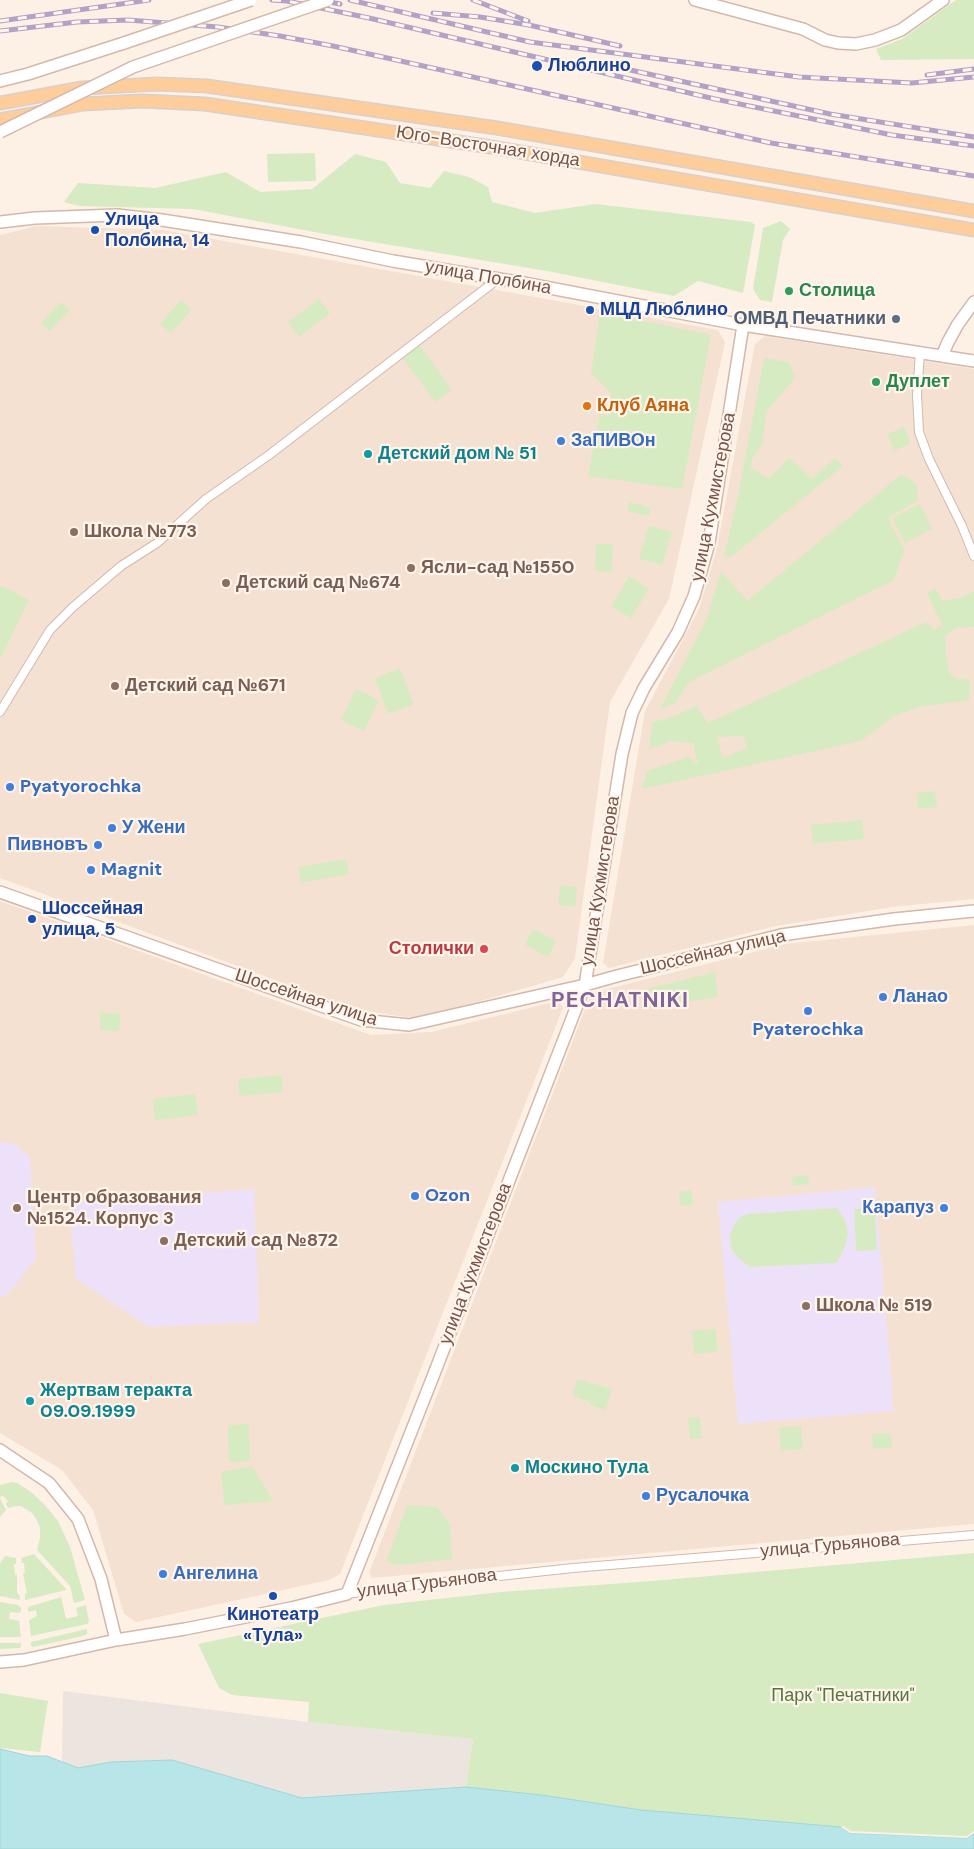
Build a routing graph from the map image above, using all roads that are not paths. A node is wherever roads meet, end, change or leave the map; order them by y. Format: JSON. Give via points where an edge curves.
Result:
{"nodes":[{"id":1,"x":251,"y":0,"type":"edge"},
{"id":2,"x":328,"y":0,"type":"edge"},
{"id":3,"x":695,"y":0,"type":"edge"},
{"id":4,"x":943,"y":0,"type":"edge"},
{"id":5,"x":709,"y":2,"type":"edge"},
{"id":6,"x":0,"y":81,"type":"edge"},
{"id":7,"x":0,"y":103,"type":"edge"},
{"id":8,"x":0,"y":120,"type":"edge"},
{"id":9,"x":0,"y":132,"type":"edge"},
{"id":10,"x":974,"y":211,"type":"edge"},
{"id":11,"x":0,"y":222,"type":"edge"},
{"id":12,"x":974,"y":230,"type":"edge"},
{"id":13,"x":498,"y":279,"type":"junction"},
{"id":14,"x":974,"y":302,"type":"edge"},
{"id":15,"x":743,"y":325,"type":"junction"},
{"id":16,"x":920,"y":352,"type":"junction"},
{"id":17,"x":942,"y":356,"type":"junction"},
{"id":18,"x":974,"y":361,"type":"edge"},
{"id":19,"x":974,"y":556,"type":"edge"},
{"id":20,"x":0,"y":712,"type":"edge"},
{"id":21,"x":0,"y":892,"type":"edge"},
{"id":22,"x":974,"y":911,"type":"edge"},
{"id":23,"x":585,"y":985,"type":"junction"},
{"id":24,"x":0,"y":1452,"type":"edge"},
{"id":25,"x":974,"y":1535,"type":"edge"},
{"id":26,"x":347,"y":1594,"type":"junction"},
{"id":27,"x":116,"y":1640,"type":"junction"},
{"id":28,"x":0,"y":1662,"type":"edge"}],
"edges":[{"from":1,"to":6,"type":"main road","bridge":true},
{"from":2,"to":9,"type":"main road","bridge":true,"via":[[134,67]]},
{"from":3,"to":5,"type":"main road"},
{"from":4,"to":5,"type":"main road","via":[[901,30],[856,44],[825,40],[803,29]]},
{"from":7,"to":10,"type":"main road","name":"Юго-Восточная хорда","via":[[82,88],[157,84],[207,86],[497,128]]},
{"from":8,"to":12,"type":"main road","name":"Юго-Восточная хорда","via":[[83,104],[142,101],[205,104],[491,147]]},
{"from":11,"to":13,"type":"main road","name":"улица Полбина","via":[[117,215],[162,220]]},
{"from":13,"to":15,"type":"main road","name":"улица Полбина"},
{"from":13,"to":20,"type":"street","via":[[206,499],[157,543],[121,566],[80,601],[50,630]]},
{"from":14,"to":17,"type":"main road"},
{"from":15,"to":16,"type":"main road","name":"улица Полбина"},
{"from":15,"to":23,"type":"main road","name":"улица Кухмистерова","via":[[712,524],[694,596],[678,632],[632,713],[622,754]]},
{"from":16,"to":17,"type":"main road","name":"улица Полбина"},
{"from":16,"to":19,"type":"street","via":[[919,432]]},
{"from":17,"to":18,"type":"main road","name":"улица Полбина"},
{"from":21,"to":23,"type":"main road","name":"Шоссейная улица","via":[[361,1020],[409,1025]]},
{"from":22,"to":23,"type":"main road","name":"Шоссейная улица","via":[[781,935]]},
{"from":23,"to":26,"type":"main road","name":"улица Кухмистерова"},
{"from":24,"to":27,"type":"main road","via":[[49,1483],[78,1519],[100,1579]]},
{"from":25,"to":26,"type":"street","name":"улица Гурьянова","via":[[567,1569]]},
{"from":26,"to":27,"type":"main road","name":"улица Гурьянова","via":[[185,1629]]},
{"from":27,"to":28,"type":"main road","name":"улица Гурьянова","via":[[24,1660]]}]}
